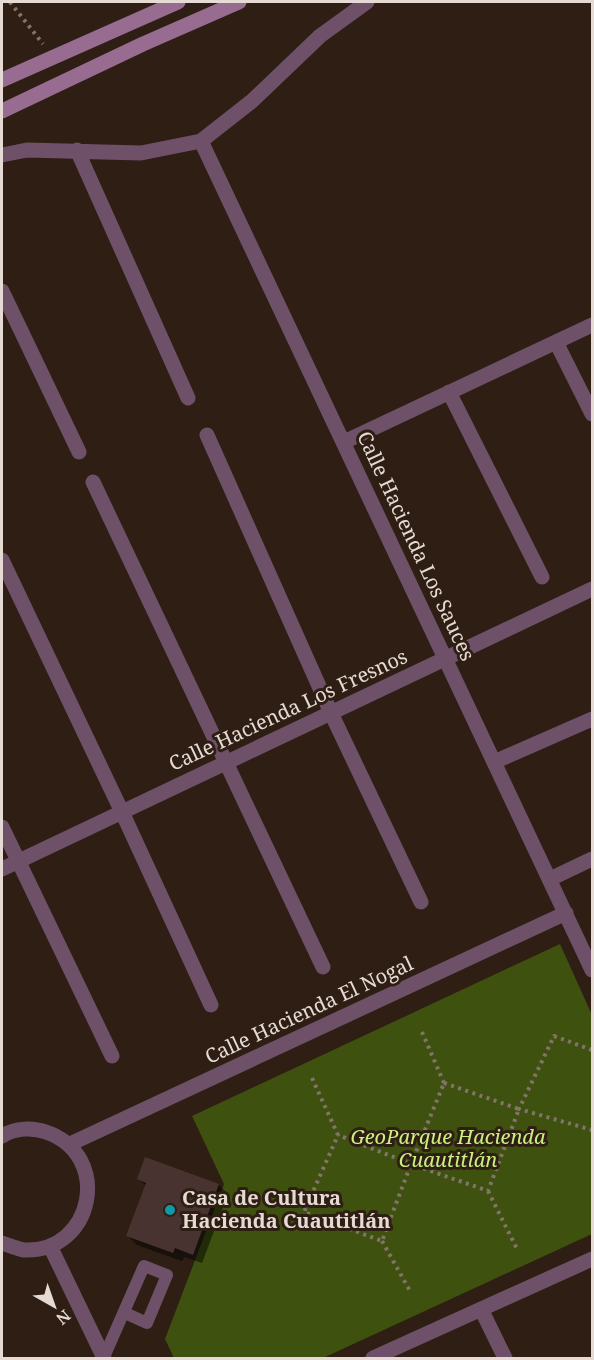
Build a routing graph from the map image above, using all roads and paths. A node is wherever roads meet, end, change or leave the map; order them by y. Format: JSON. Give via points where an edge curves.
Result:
{"nodes":[{"id":1,"x":10,"y":2,"type":"edge"},
{"id":2,"x":178,"y":2,"type":"edge"},
{"id":3,"x":239,"y":2,"type":"edge"},
{"id":4,"x":368,"y":2,"type":"edge"},
{"id":5,"x":52,"y":57,"type":"junction"},
{"id":6,"x":2,"y":80,"type":"edge"},
{"id":7,"x":2,"y":111,"type":"edge"},
{"id":8,"x":201,"y":141,"type":"junction"},
{"id":9,"x":76,"y":150,"type":"junction"},
{"id":10,"x":2,"y":155,"type":"edge"},
{"id":11,"x":2,"y":291,"type":"edge"},
{"id":12,"x":592,"y":325,"type":"edge"},
{"id":13,"x":556,"y":342,"type":"junction"},
{"id":14,"x":449,"y":392,"type":"junction"},
{"id":15,"x":188,"y":398,"type":"dead end"},
{"id":16,"x":592,"y":414,"type":"edge"},
{"id":17,"x":207,"y":435,"type":"dead end"},
{"id":18,"x":344,"y":442,"type":"junction"},
{"id":19,"x":79,"y":453,"type":"dead end"},
{"id":20,"x":93,"y":482,"type":"dead end"},
{"id":21,"x":2,"y":560,"type":"edge"},
{"id":22,"x":542,"y":577,"type":"dead end"},
{"id":23,"x":592,"y":589,"type":"edge"},
{"id":24,"x":445,"y":658,"type":"junction"},
{"id":25,"x":331,"y":713,"type":"junction"},
{"id":26,"x":592,"y":719,"type":"edge"},
{"id":27,"x":494,"y":762,"type":"junction"},
{"id":28,"x":225,"y":763,"type":"junction"},
{"id":29,"x":122,"y":812,"type":"junction"},
{"id":30,"x":2,"y":827,"type":"edge"},
{"id":31,"x":592,"y":859,"type":"edge"},
{"id":32,"x":18,"y":861,"type":"junction"},
{"id":33,"x":2,"y":869,"type":"edge"},
{"id":34,"x":550,"y":879,"type":"junction"},
{"id":35,"x":421,"y":902,"type":"dead end"},
{"id":36,"x":566,"y":913,"type":"junction"},
{"id":37,"x":322,"y":966,"type":"dead end"},
{"id":38,"x":592,"y":970,"type":"edge"},
{"id":39,"x":211,"y":1005,"type":"dead end"},
{"id":40,"x":422,"y":1032,"type":"dead end"},
{"id":41,"x":592,"y":1050,"type":"edge"},
{"id":42,"x":112,"y":1056,"type":"dead end"},
{"id":43,"x":312,"y":1078,"type":"dead end"},
{"id":44,"x":444,"y":1083,"type":"junction"},
{"id":45,"x":519,"y":1109,"type":"junction"},
{"id":46,"x":4,"y":1129,"type":"edge"},
{"id":47,"x":592,"y":1130,"type":"edge"},
{"id":48,"x":338,"y":1135,"type":"junction"},
{"id":49,"x":70,"y":1144,"type":"junction"},
{"id":50,"x":411,"y":1164,"type":"junction"},
{"id":51,"x":488,"y":1191,"type":"junction"},
{"id":52,"x":382,"y":1241,"type":"junction"},
{"id":53,"x":2,"y":1243,"type":"edge"},
{"id":54,"x":50,"y":1246,"type":"junction"},
{"id":55,"x":517,"y":1249,"type":"dead end"},
{"id":56,"x":591,"y":1264,"type":"edge"},
{"id":57,"x":410,"y":1292,"type":"dead end"},
{"id":58,"x":482,"y":1311,"type":"junction"},
{"id":59,"x":125,"y":1313,"type":"dead end"},
{"id":60,"x":104,"y":1358,"type":"edge"},
{"id":61,"x":374,"y":1359,"type":"edge"},
{"id":62,"x":505,"y":1359,"type":"edge"}],
"edges":[{"from":1,"to":5,"type":"path"},
{"from":2,"to":5,"type":"main road"},
{"from":3,"to":7,"type":"main road"},
{"from":4,"to":8,"type":"street","via":[[320,36],[252,101]]},
{"from":5,"to":6,"type":"main road"},
{"from":8,"to":9,"type":"street","via":[[141,153]]},
{"from":8,"to":18,"type":"street","name":"Calle Hacienda Los Sauces"},
{"from":9,"to":10,"type":"street","via":[[27,150]]},
{"from":9,"to":15,"type":"street"},
{"from":11,"to":19,"type":"street"},
{"from":12,"to":13,"type":"street"},
{"from":13,"to":14,"type":"street"},
{"from":13,"to":16,"type":"street"},
{"from":14,"to":18,"type":"street"},
{"from":14,"to":22,"type":"street"},
{"from":17,"to":25,"type":"street"},
{"from":18,"to":24,"type":"street","name":"Calle Hacienda Los Sauces"},
{"from":20,"to":28,"type":"street"},
{"from":21,"to":29,"type":"street"},
{"from":23,"to":24,"type":"street","name":"Calle Hacienda Los Fresnos"},
{"from":24,"to":25,"type":"street","name":"Calle Hacienda Los Fresnos"},
{"from":24,"to":27,"type":"street","name":"Calle Hacienda Los Sauces"},
{"from":25,"to":28,"type":"street","name":"Calle Hacienda Los Fresnos"},
{"from":25,"to":35,"type":"street"},
{"from":26,"to":27,"type":"street"},
{"from":27,"to":34,"type":"street","name":"Calle Hacienda Los Sauces"},
{"from":28,"to":29,"type":"street","name":"Calle Hacienda Los Fresnos"},
{"from":28,"to":37,"type":"street"},
{"from":29,"to":32,"type":"street","name":"Calle Hacienda Los Fresnos"},
{"from":29,"to":39,"type":"street"},
{"from":30,"to":32,"type":"street"},
{"from":31,"to":34,"type":"street"},
{"from":32,"to":33,"type":"street","name":"Calle Hacienda Los Fresnos"},
{"from":32,"to":42,"type":"street"},
{"from":34,"to":36,"type":"street","name":"Calle Hacienda Los Sauces"},
{"from":36,"to":38,"type":"street","name":"Calle Hacienda Los Sauces"},
{"from":36,"to":49,"type":"street","name":"Calle Hacienda El Nogal"},
{"from":40,"to":44,"type":"path"},
{"from":41,"to":45,"type":"path","via":[[554,1036]]},
{"from":43,"to":48,"type":"path"},
{"from":44,"to":45,"type":"path"},
{"from":44,"to":50,"type":"path"},
{"from":45,"to":47,"type":"path"},
{"from":45,"to":51,"type":"path"},
{"from":46,"to":49,"type":"street","via":[[40,1130]]},
{"from":48,"to":50,"type":"path"},
{"from":48,"to":52,"type":"path","via":[[304,1212]]},
{"from":49,"to":54,"type":"street","via":[[84,1164],[89,1188],[85,1212],[71,1232]]},
{"from":50,"to":51,"type":"path"},
{"from":50,"to":52,"type":"path"},
{"from":51,"to":55,"type":"path"},
{"from":52,"to":57,"type":"path"},
{"from":53,"to":54,"type":"street","via":[[23,1250]]},
{"from":54,"to":60,"type":"street"},
{"from":56,"to":58,"type":"street"},
{"from":58,"to":61,"type":"street"},
{"from":58,"to":62,"type":"street"},
{"from":59,"to":60,"type":"lane"}]}
